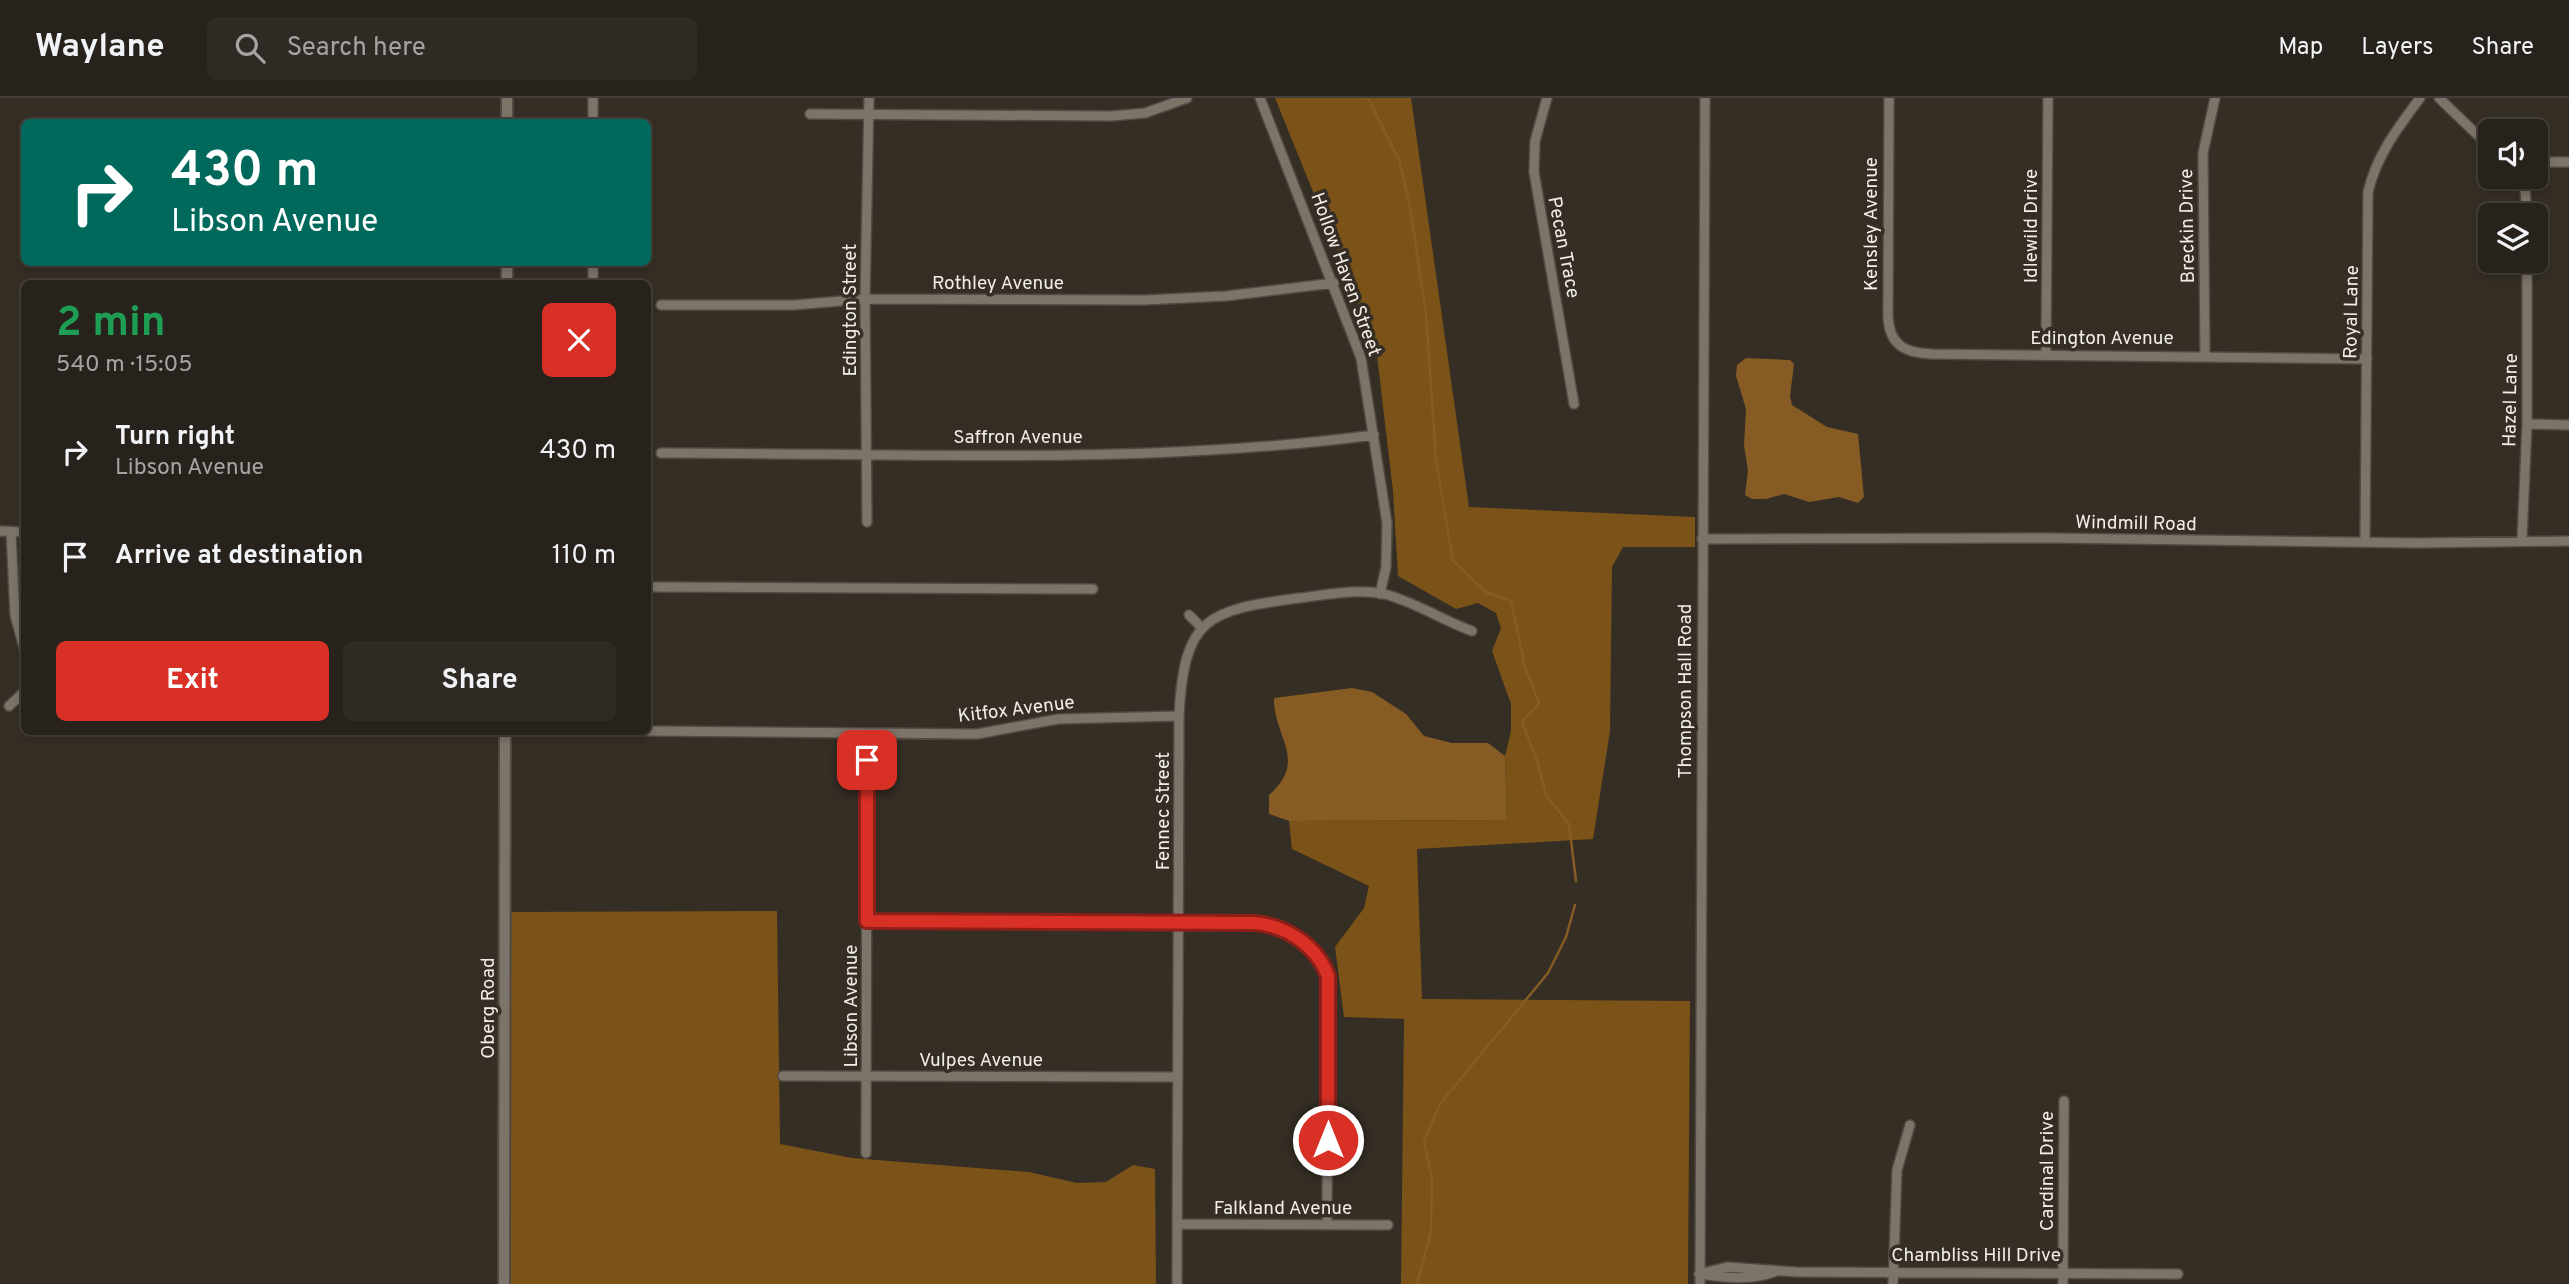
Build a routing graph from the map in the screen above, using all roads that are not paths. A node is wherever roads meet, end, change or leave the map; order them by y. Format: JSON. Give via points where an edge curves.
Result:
{"nodes":[{"id":1,"x":507,"y":98,"type":"edge"},
{"id":2,"x":593,"y":98,"type":"edge"},
{"id":3,"x":869,"y":98,"type":"edge"},
{"id":4,"x":1186,"y":98,"type":"edge"},
{"id":5,"x":1260,"y":98,"type":"edge"},
{"id":6,"x":1547,"y":98,"type":"edge"},
{"id":7,"x":1705,"y":98,"type":"edge"},
{"id":8,"x":1889,"y":98,"type":"edge"},
{"id":9,"x":2048,"y":98,"type":"edge"},
{"id":10,"x":2215,"y":98,"type":"edge"},
{"id":11,"x":2420,"y":98,"type":"edge"},
{"id":12,"x":2439,"y":98,"type":"edge"},
{"id":13,"x":810,"y":114,"type":"dead end"},
{"id":14,"x":870,"y":114,"type":"junction"},
{"id":15,"x":507,"y":119,"type":"edge"},
{"id":16,"x":593,"y":119,"type":"edge"},
{"id":17,"x":2478,"y":135,"type":"edge"},
{"id":18,"x":2548,"y":162,"type":"edge"},
{"id":19,"x":2569,"y":162,"type":"edge"},
{"id":20,"x":2527,"y":273,"type":"edge"},
{"id":21,"x":1334,"y":284,"type":"junction"},
{"id":22,"x":865,"y":299,"type":"junction"},
{"id":23,"x":662,"y":305,"type":"dead end"},
{"id":24,"x":1899,"y":346,"type":"joint"},
{"id":25,"x":2046,"y":354,"type":"junction"},
{"id":26,"x":2205,"y":355,"type":"junction"},
{"id":27,"x":2367,"y":359,"type":"junction"},
{"id":28,"x":1574,"y":404,"type":"dead end"},
{"id":29,"x":2527,"y":424,"type":"junction"},
{"id":30,"x":2569,"y":425,"type":"edge"},
{"id":31,"x":1374,"y":435,"type":"junction"},
{"id":32,"x":661,"y":453,"type":"dead end"},
{"id":33,"x":866,"y":453,"type":"junction"},
{"id":34,"x":867,"y":522,"type":"dead end"},
{"id":35,"x":0,"y":531,"type":"edge"},
{"id":36,"x":11,"y":532,"type":"junction"},
{"id":37,"x":21,"y":532,"type":"edge"},
{"id":38,"x":2522,"y":539,"type":"junction"},
{"id":39,"x":1702,"y":540,"type":"junction"},
{"id":40,"x":2365,"y":541,"type":"junction"},
{"id":41,"x":2569,"y":541,"type":"edge"},
{"id":42,"x":651,"y":587,"type":"edge"},
{"id":43,"x":1093,"y":589,"type":"dead end"},
{"id":44,"x":1381,"y":593,"type":"junction"},
{"id":45,"x":1189,"y":615,"type":"dead end"},
{"id":46,"x":1201,"y":627,"type":"junction"},
{"id":47,"x":1472,"y":631,"type":"dead end"},
{"id":48,"x":21,"y":637,"type":"edge"},
{"id":49,"x":21,"y":695,"type":"edge"},
{"id":50,"x":9,"y":706,"type":"dead end"},
{"id":51,"x":1178,"y":716,"type":"junction"},
{"id":52,"x":651,"y":731,"type":"edge"},
{"id":53,"x":867,"y":733,"type":"junction"},
{"id":54,"x":505,"y":735,"type":"edge"},
{"id":55,"x":867,"y":921,"type":"junction"},
{"id":56,"x":1179,"y":923,"type":"junction"},
{"id":57,"x":783,"y":1076,"type":"dead end"},
{"id":58,"x":867,"y":1076,"type":"junction"},
{"id":59,"x":1178,"y":1077,"type":"junction"},
{"id":60,"x":2064,"y":1101,"type":"dead end"},
{"id":61,"x":1910,"y":1125,"type":"dead end"},
{"id":62,"x":866,"y":1153,"type":"dead end"},
{"id":63,"x":1177,"y":1224,"type":"junction"},
{"id":64,"x":1327,"y":1224,"type":"junction"},
{"id":65,"x":1388,"y":1225,"type":"dead end"},
{"id":66,"x":1892,"y":1271,"type":"junction"},
{"id":67,"x":2063,"y":1272,"type":"junction"},
{"id":68,"x":2178,"y":1274,"type":"dead end"},
{"id":69,"x":1699,"y":1279,"type":"edge"},
{"id":70,"x":504,"y":1284,"type":"edge"},
{"id":71,"x":1177,"y":1284,"type":"edge"},
{"id":72,"x":1893,"y":1284,"type":"edge"},
{"id":73,"x":2063,"y":1284,"type":"edge"}],
"edges":[{"from":1,"to":15,"type":"street"},
{"from":2,"to":16,"type":"street"},
{"from":3,"to":14,"type":"street","name":"Edington Street"},
{"from":4,"to":14,"type":"street","via":[[1144,113],[1111,117]]},
{"from":5,"to":21,"type":"street","name":"Hollow Haven Street"},
{"from":6,"to":28,"type":"street","name":"Pecan Trace","via":[[1535,141],[1534,172]]},
{"from":7,"to":39,"type":"street","name":"Thompson Hall Road"},
{"from":8,"to":24,"type":"street","name":"Kensley Avenue","via":[[1888,316]]},
{"from":9,"to":25,"type":"street","name":"Idlewild Drive"},
{"from":10,"to":26,"type":"street","name":"Breckin Drive","via":[[2203,153]]},
{"from":11,"to":27,"type":"street","name":"Royal Lane","via":[[2383,149],[2368,191]]},
{"from":12,"to":17,"type":"street"},
{"from":13,"to":14,"type":"street"},
{"from":14,"to":22,"type":"street","name":"Edington Street"},
{"from":18,"to":19,"type":"street"},
{"from":20,"to":29,"type":"street","name":"Hazel Lane"},
{"from":21,"to":22,"type":"street","name":"Rothley Avenue","via":[[1144,300]]},
{"from":21,"to":31,"type":"street","name":"Hollow Haven Street","via":[[1361,358]]},
{"from":22,"to":23,"type":"street","name":"Rothley Avenue","via":[[794,305]]},
{"from":22,"to":33,"type":"street","name":"Edington Street"},
{"from":24,"to":25,"type":"street","name":"Edington Avenue","via":[[1922,353]]},
{"from":25,"to":26,"type":"street","name":"Edington Avenue"},
{"from":26,"to":27,"type":"street","name":"Edington Avenue"},
{"from":27,"to":40,"type":"street","name":"Royal Lane"},
{"from":29,"to":30,"type":"street"},
{"from":29,"to":38,"type":"street","name":"Hazel Lane"},
{"from":31,"to":33,"type":"street","name":"Saffron Avenue","via":[[1220,452]]},
{"from":31,"to":44,"type":"street","name":"Hollow Haven Street","via":[[1388,544]]},
{"from":32,"to":33,"type":"street","name":"Saffron Avenue"},
{"from":33,"to":34,"type":"street","name":"Edington Street"},
{"from":35,"to":36,"type":"street"},
{"from":36,"to":37,"type":"street"},
{"from":36,"to":48,"type":"street","via":[[15,615]]},
{"from":38,"to":40,"type":"street","name":"Windmill Road"},
{"from":38,"to":41,"type":"street","name":"Windmill Road"},
{"from":39,"to":40,"type":"street","name":"Windmill Road"},
{"from":39,"to":69,"type":"street","name":"Thompson Hall Road"},
{"from":42,"to":43,"type":"street"},
{"from":44,"to":46,"type":"street","via":[[1256,604],[1233,609]]},
{"from":44,"to":47,"type":"street","via":[[1416,603]]},
{"from":45,"to":46,"type":"street"},
{"from":46,"to":51,"type":"street","name":"Fennec Street","via":[[1183,661]]},
{"from":49,"to":50,"type":"street"},
{"from":51,"to":53,"type":"street","name":"Kitfox Avenue","via":[[1058,719],[977,734]]},
{"from":51,"to":56,"type":"street","name":"Fennec Street"},
{"from":52,"to":53,"type":"street","name":"Kitfox Avenue"},
{"from":53,"to":55,"type":"street","name":"Libson Avenue"},
{"from":54,"to":70,"type":"street","name":"Oberg Road"},
{"from":55,"to":56,"type":"street"},
{"from":55,"to":58,"type":"street","name":"Libson Avenue"},
{"from":56,"to":59,"type":"street","name":"Fennec Street"},
{"from":56,"to":64,"type":"street","via":[[1266,924],[1297,938],[1323,964],[1328,976]]},
{"from":57,"to":58,"type":"street","name":"Vulpes Avenue"},
{"from":58,"to":59,"type":"street","name":"Vulpes Avenue"},
{"from":58,"to":62,"type":"street","name":"Libson Avenue"},
{"from":59,"to":63,"type":"street","name":"Fennec Street"},
{"from":60,"to":67,"type":"street","name":"Cardinal Drive"},
{"from":61,"to":66,"type":"street","via":[[1897,1170]]},
{"from":63,"to":64,"type":"street","name":"Falkland Avenue"},
{"from":63,"to":71,"type":"street","name":"Fennec Street"},
{"from":64,"to":65,"type":"street","name":"Falkland Avenue"},
{"from":66,"to":67,"type":"street","name":"Chambliss Hill Drive"},
{"from":66,"to":69,"type":"street","name":"Chambliss Hill Drive","via":[[1774,1272]]},
{"from":66,"to":72,"type":"street"},
{"from":67,"to":68,"type":"street","name":"Chambliss Hill Drive"},
{"from":67,"to":73,"type":"street","name":"Cardinal Drive"}]}
